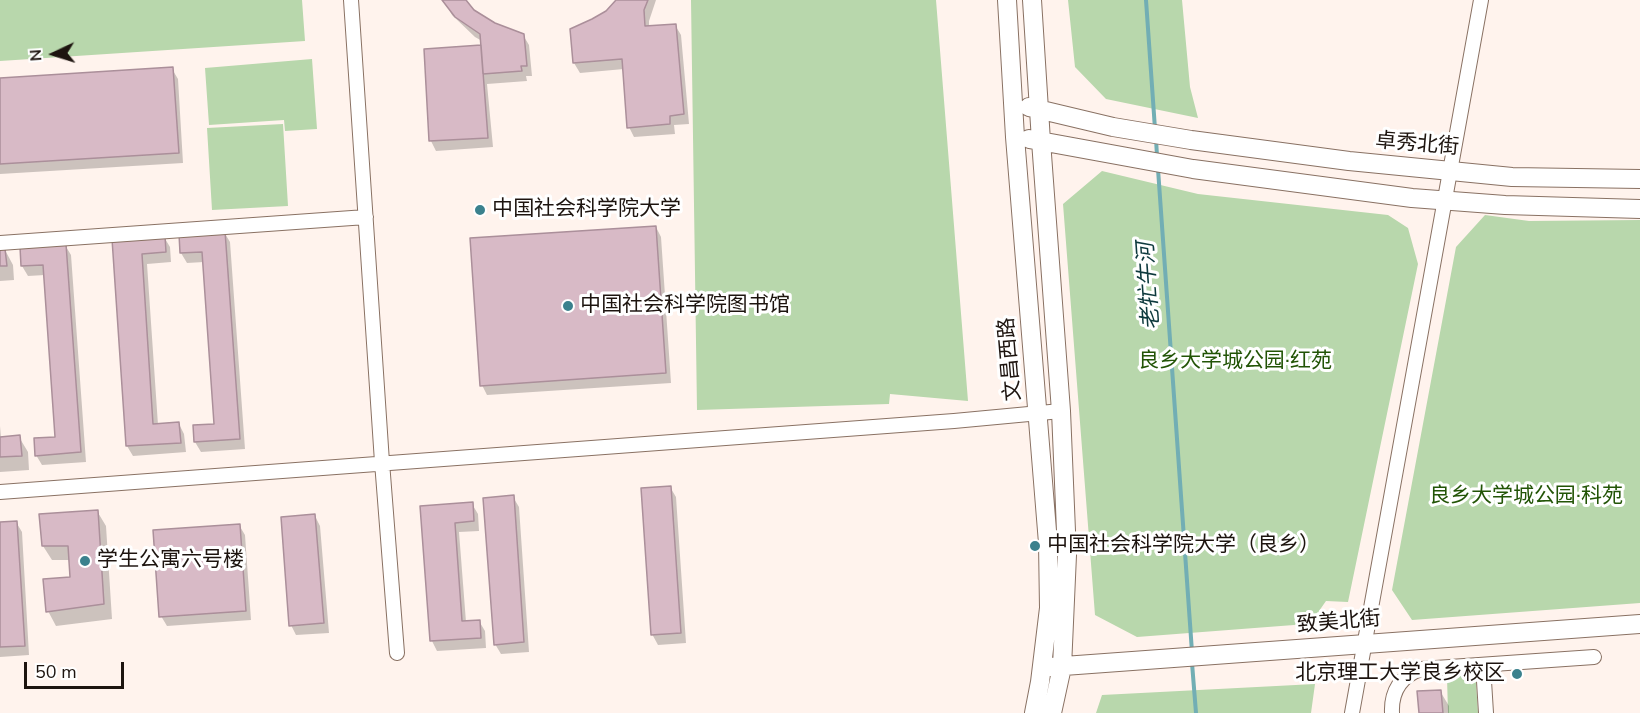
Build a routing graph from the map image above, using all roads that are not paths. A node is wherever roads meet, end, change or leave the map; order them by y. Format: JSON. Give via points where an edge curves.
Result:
{"nodes":[{"id":1,"x":351,"y":0,"type":"edge"},
{"id":2,"x":1007,"y":0,"type":"edge"},
{"id":3,"x":1032,"y":0,"type":"edge"},
{"id":4,"x":1481,"y":0,"type":"edge"},
{"id":5,"x":1014,"y":103,"type":"junction"},
{"id":6,"x":1040,"y":110,"type":"junction"},
{"id":7,"x":1015,"y":137,"type":"junction"},
{"id":8,"x":1041,"y":141,"type":"junction"},
{"id":9,"x":1451,"y":171,"type":"junction"},
{"id":10,"x":1640,"y":179,"type":"edge"},
{"id":11,"x":1446,"y":201,"type":"junction"},
{"id":12,"x":1640,"y":209,"type":"edge"},
{"id":13,"x":366,"y":217,"type":"junction"},
{"id":14,"x":0,"y":243,"type":"edge"},
{"id":15,"x":1061,"y":411,"type":"junction"},
{"id":16,"x":1038,"y":413,"type":"junction"},
{"id":17,"x":382,"y":462,"type":"junction"},
{"id":18,"x":0,"y":492,"type":"edge"},
{"id":19,"x":1640,"y":624,"type":"edge"},
{"id":20,"x":1364,"y":644,"type":"junction"},
{"id":21,"x":397,"y":653,"type":"dead end"},
{"id":22,"x":1594,"y":657,"type":"dead end"},
{"id":23,"x":1483,"y":665,"type":"junction"},
{"id":24,"x":1062,"y":667,"type":"junction"},
{"id":25,"x":1042,"y":668,"type":"junction"},
{"id":26,"x":1034,"y":713,"type":"edge"},
{"id":27,"x":1052,"y":713,"type":"edge"},
{"id":28,"x":1352,"y":713,"type":"edge"},
{"id":29,"x":1392,"y":713,"type":"edge"},
{"id":30,"x":1486,"y":713,"type":"edge"}],
"edges":[{"from":1,"to":13,"type":"street"},
{"from":2,"to":5,"type":"main road","name":"文昌西路"},
{"from":3,"to":6,"type":"main road"},
{"from":4,"to":9,"type":"street"},
{"from":5,"to":6,"type":"main road","name":"卓秀北街"},
{"from":5,"to":7,"type":"main road","name":"文昌西路"},
{"from":6,"to":8,"type":"main road"},
{"from":6,"to":9,"type":"main road","name":"卓秀北街","via":[[1191,140],[1349,162]]},
{"from":7,"to":8,"type":"main road"},
{"from":7,"to":16,"type":"main road","name":"文昌西路"},
{"from":8,"to":11,"type":"main road","via":[[1193,169]]},
{"from":8,"to":15,"type":"main road"},
{"from":9,"to":10,"type":"main road","name":"卓秀北街","via":[[1512,177]]},
{"from":9,"to":11,"type":"street"},
{"from":11,"to":12,"type":"main road"},
{"from":11,"to":20,"type":"street"},
{"from":13,"to":14,"type":"street"},
{"from":13,"to":17,"type":"street"},
{"from":15,"to":16,"type":"street"},
{"from":15,"to":24,"type":"main road","via":[[1067,555]]},
{"from":16,"to":17,"type":"street"},
{"from":16,"to":25,"type":"main road","name":"文昌西路","via":[[1048,543],[1049,608]]},
{"from":17,"to":18,"type":"street"},
{"from":17,"to":21,"type":"street"},
{"from":19,"to":20,"type":"main road","name":"致美北街"},
{"from":20,"to":24,"type":"main road","name":"致美北街"},
{"from":20,"to":28,"type":"street"},
{"from":22,"to":23,"type":"street"},
{"from":23,"to":29,"type":"street","via":[[1434,667],[1409,674],[1392,697]]},
{"from":23,"to":30,"type":"street"},
{"from":24,"to":25,"type":"main road","name":"致美北街"},
{"from":24,"to":27,"type":"main road"},
{"from":25,"to":26,"type":"main road","name":"文昌西路"}]}
